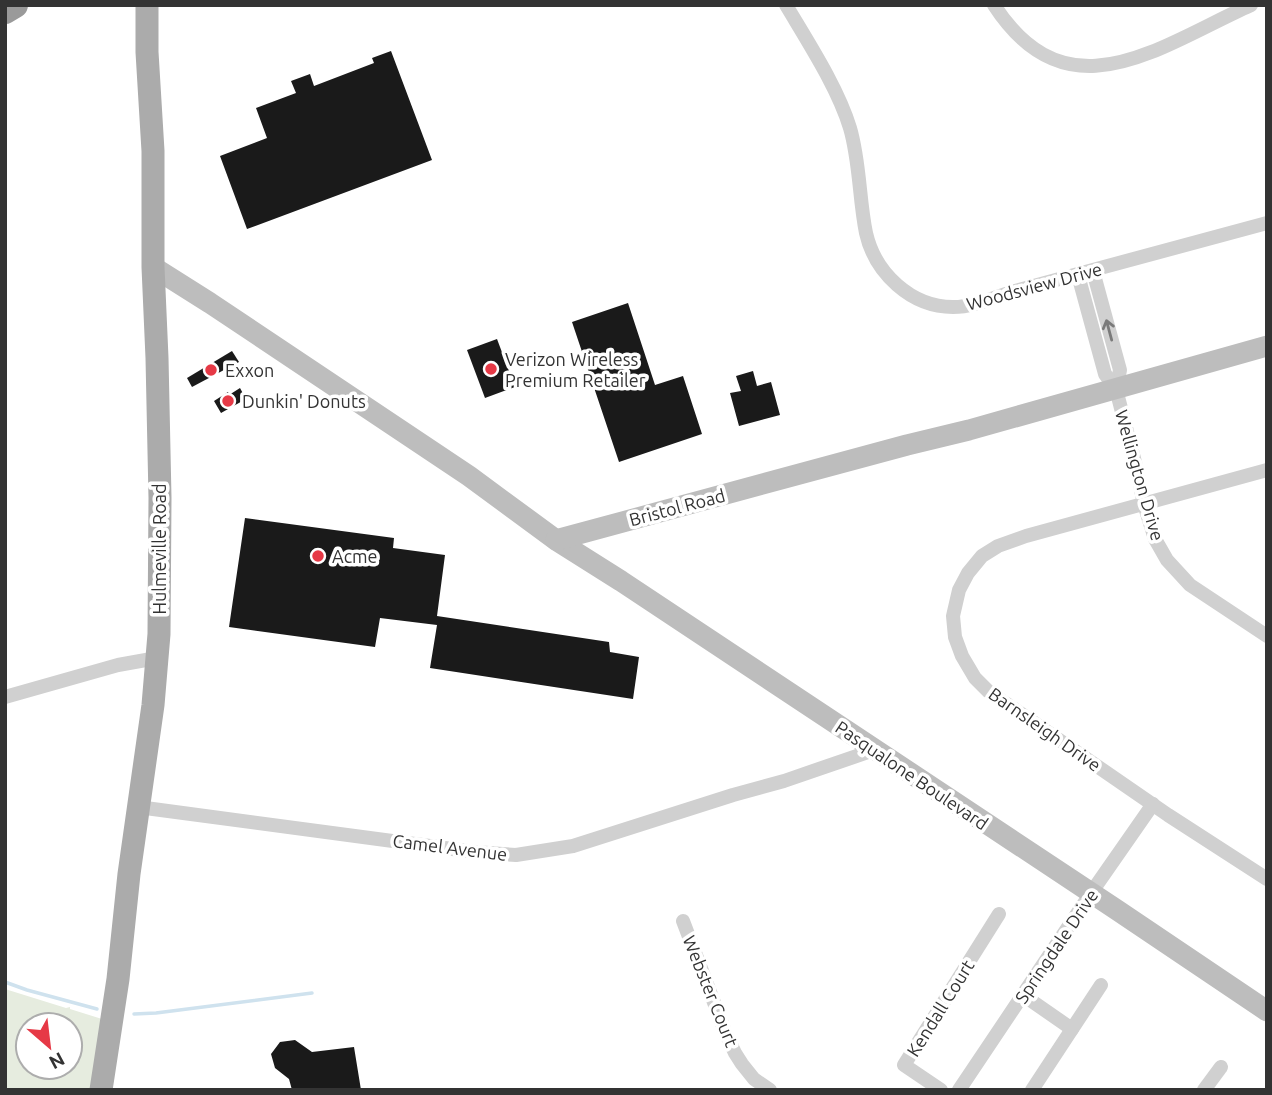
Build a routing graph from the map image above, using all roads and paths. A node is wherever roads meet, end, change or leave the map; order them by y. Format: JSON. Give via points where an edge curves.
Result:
{"nodes":[{"id":1,"x":15,"y":5,"type":"edge"},
{"id":2,"x":147,"y":5,"type":"edge"},
{"id":3,"x":786,"y":5,"type":"edge"},
{"id":4,"x":994,"y":5,"type":"edge"},
{"id":5,"x":1251,"y":5,"type":"edge"},
{"id":6,"x":5,"y":11,"type":"edge"},
{"id":7,"x":1267,"y":223,"type":"edge"},
{"id":8,"x":153,"y":267,"type":"junction"},
{"id":9,"x":1093,"y":271,"type":"junction"},
{"id":10,"x":1078,"y":275,"type":"junction"},
{"id":11,"x":1267,"y":346,"type":"edge"},
{"id":12,"x":1116,"y":389,"type":"junction"},
{"id":13,"x":1267,"y":470,"type":"edge"},
{"id":14,"x":1144,"y":504,"type":"junction"},
{"id":15,"x":556,"y":540,"type":"junction"},
{"id":16,"x":1267,"y":636,"type":"edge"},
{"id":17,"x":157,"y":658,"type":"junction"},
{"id":18,"x":5,"y":697,"type":"edge"},
{"id":19,"x":874,"y":750,"type":"junction"},
{"id":20,"x":1153,"y":804,"type":"junction"},
{"id":21,"x":138,"y":807,"type":"junction"},
{"id":22,"x":1267,"y":879,"type":"edge"},
{"id":23,"x":1091,"y":893,"type":"junction"},
{"id":24,"x":999,"y":914,"type":"dead end"},
{"id":25,"x":683,"y":921,"type":"dead end"},
{"id":26,"x":1101,"y":985,"type":"dead end"},
{"id":27,"x":1023,"y":995,"type":"junction"},
{"id":28,"x":1267,"y":1011,"type":"edge"},
{"id":29,"x":1072,"y":1029,"type":"junction"},
{"id":30,"x":1221,"y":1067,"type":"dead end"},
{"id":31,"x":100,"y":1090,"type":"edge"},
{"id":32,"x":770,"y":1090,"type":"edge"},
{"id":33,"x":941,"y":1090,"type":"edge"},
{"id":34,"x":959,"y":1090,"type":"edge"},
{"id":35,"x":1032,"y":1090,"type":"edge"},
{"id":36,"x":1204,"y":1090,"type":"edge"}],
"edges":[{"from":1,"to":6,"type":"highway"},
{"from":2,"to":8,"type":"main road","name":"Hulmeville Road"},
{"from":3,"to":10,"type":"street","name":"Woodsview Drive","via":[[842,106],[859,169],[869,246],[893,282],[927,303],[951,307]]},
{"from":4,"to":5,"type":"street","via":[[1030,46],[1046,56],[1088,67],[1138,58]]},
{"from":7,"to":9,"type":"street","name":"Woodsview Drive"},
{"from":8,"to":15,"type":"main road","via":[[469,476]]},
{"from":8,"to":17,"type":"main road","name":"Hulmeville Road","via":[[160,498]]},
{"from":9,"to":10,"type":"street","name":"Woodsview Drive"},
{"from":12,"to":9,"type":"street","one_way":true,"via":[[1120,370]]},
{"from":10,"to":12,"type":"street","via":[[1105,374]]},
{"from":11,"to":12,"type":"main road","name":"Bristol Road"},
{"from":12,"to":14,"type":"street","name":"Wellington Drive"},
{"from":12,"to":15,"type":"main road","name":"Bristol Road"},
{"from":13,"to":14,"type":"street","name":"Barnsleigh Drive"},
{"from":14,"to":16,"type":"street","name":"Wellington Drive","via":[[1155,539],[1177,573]]},
{"from":14,"to":20,"type":"street","name":"Barnsleigh Drive","via":[[1026,536],[982,556],[968,573],[953,616],[962,656],[988,691]]},
{"from":15,"to":19,"type":"main road","name":"Pasqualone Boulevard"},
{"from":17,"to":18,"type":"street"},
{"from":17,"to":21,"type":"main road","name":"Hulmeville Road"},
{"from":19,"to":21,"type":"street","name":"Camel Avenue","via":[[573,846],[516,855]]},
{"from":19,"to":23,"type":"main road","name":"Pasqualone Boulevard"},
{"from":20,"to":22,"type":"street","name":"Barnsleigh Drive"},
{"from":20,"to":23,"type":"street","name":"Springdale Drive"},
{"from":21,"to":31,"type":"main road","name":"Hulmeville Road"},
{"from":23,"to":27,"type":"street","name":"Springdale Drive"},
{"from":23,"to":28,"type":"main road","name":"Pasqualone Boulevard"},
{"from":24,"to":33,"type":"street","name":"Kendall Court","via":[[904,1065]]},
{"from":25,"to":32,"type":"street","name":"Webster Court","via":[[735,1053],[754,1079]]},
{"from":26,"to":29,"type":"street"},
{"from":27,"to":29,"type":"street"},
{"from":27,"to":34,"type":"street","name":"Springdale Drive"},
{"from":29,"to":35,"type":"street"},
{"from":30,"to":36,"type":"street"}]}
